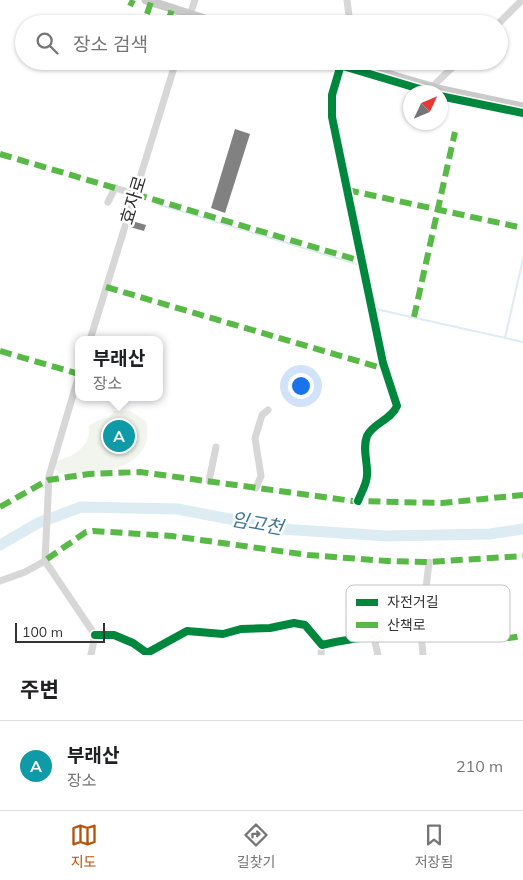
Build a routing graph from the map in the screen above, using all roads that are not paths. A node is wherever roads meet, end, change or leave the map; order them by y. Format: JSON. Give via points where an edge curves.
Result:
{"nodes":[{"id":1,"x":146,"y":0,"type":"edge"},
{"id":2,"x":195,"y":0,"type":"edge"},
{"id":3,"x":348,"y":0,"type":"edge"},
{"id":4,"x":522,"y":0,"type":"edge"},
{"id":5,"x":180,"y":15,"type":"edge"},
{"id":6,"x":190,"y":15,"type":"edge"},
{"id":7,"x":349,"y":15,"type":"edge"},
{"id":8,"x":507,"y":15,"type":"edge"},
{"id":9,"x":173,"y":70,"type":"edge"},
{"id":10,"x":340,"y":70,"type":"edge"},
{"id":11,"x":374,"y":70,"type":"edge"},
{"id":12,"x":450,"y":70,"type":"edge"},
{"id":13,"x":425,"y":85,"type":"edge"},
{"id":14,"x":434,"y":85,"type":"edge"},
{"id":15,"x":448,"y":91,"type":"edge"},
{"id":16,"x":523,"y":107,"type":"edge"},
{"id":17,"x":134,"y":194,"type":"junction"},
{"id":18,"x":108,"y":202,"type":"dead end"},
{"id":19,"x":91,"y":336,"type":"edge"},
{"id":20,"x":75,"y":388,"type":"edge"},
{"id":21,"x":268,"y":410,"type":"dead end"},
{"id":22,"x":216,"y":447,"type":"dead end"},
{"id":23,"x":209,"y":481,"type":"dead end"},
{"id":24,"x":256,"y":488,"type":"dead end"},
{"id":25,"x":358,"y":501,"type":"dead end"},
{"id":26,"x":45,"y":561,"type":"junction"},
{"id":27,"x":428,"y":562,"type":"dead end"},
{"id":28,"x":0,"y":581,"type":"edge"},
{"id":29,"x":426,"y":585,"type":"edge"},
{"id":30,"x":95,"y":635,"type":"junction"},
{"id":31,"x":346,"y":639,"type":"edge"},
{"id":32,"x":375,"y":642,"type":"edge"},
{"id":33,"x":422,"y":642,"type":"edge"},
{"id":34,"x":322,"y":645,"type":"junction"},
{"id":35,"x":91,"y":655,"type":"edge"},
{"id":36,"x":321,"y":655,"type":"edge"},
{"id":37,"x":378,"y":655,"type":"edge"},
{"id":38,"x":423,"y":655,"type":"edge"}],
"edges":[{"from":1,"to":5,"type":"main road"},
{"from":2,"to":6,"type":"street"},
{"from":3,"to":7,"type":"street"},
{"from":4,"to":8,"type":"street"},
{"from":9,"to":17,"type":"street","name":"효자로"},
{"from":10,"to":25,"type":"street","via":[[332,95],[332,117],[383,363],[397,406],[367,437],[367,478]]},
{"from":11,"to":13,"type":"main road"},
{"from":12,"to":14,"type":"street"},
{"from":15,"to":16,"type":"main road"},
{"from":17,"to":18,"type":"street","via":[[115,188]]},
{"from":17,"to":19,"type":"street","name":"효자로"},
{"from":20,"to":26,"type":"street","via":[[48,485]]},
{"from":21,"to":24,"type":"street","via":[[262,415],[254,441],[261,476]]},
{"from":22,"to":23,"type":"street"},
{"from":26,"to":28,"type":"street"},
{"from":26,"to":30,"type":"street"},
{"from":27,"to":29,"type":"street"},
{"from":30,"to":34,"type":"street","via":[[114,635],[133,643],[147,654],[187,631],[223,634],[294,623],[305,625]]},
{"from":30,"to":35,"type":"street"},
{"from":31,"to":34,"type":"street"},
{"from":32,"to":37,"type":"street"},
{"from":33,"to":38,"type":"street"},
{"from":34,"to":36,"type":"street"}]}
